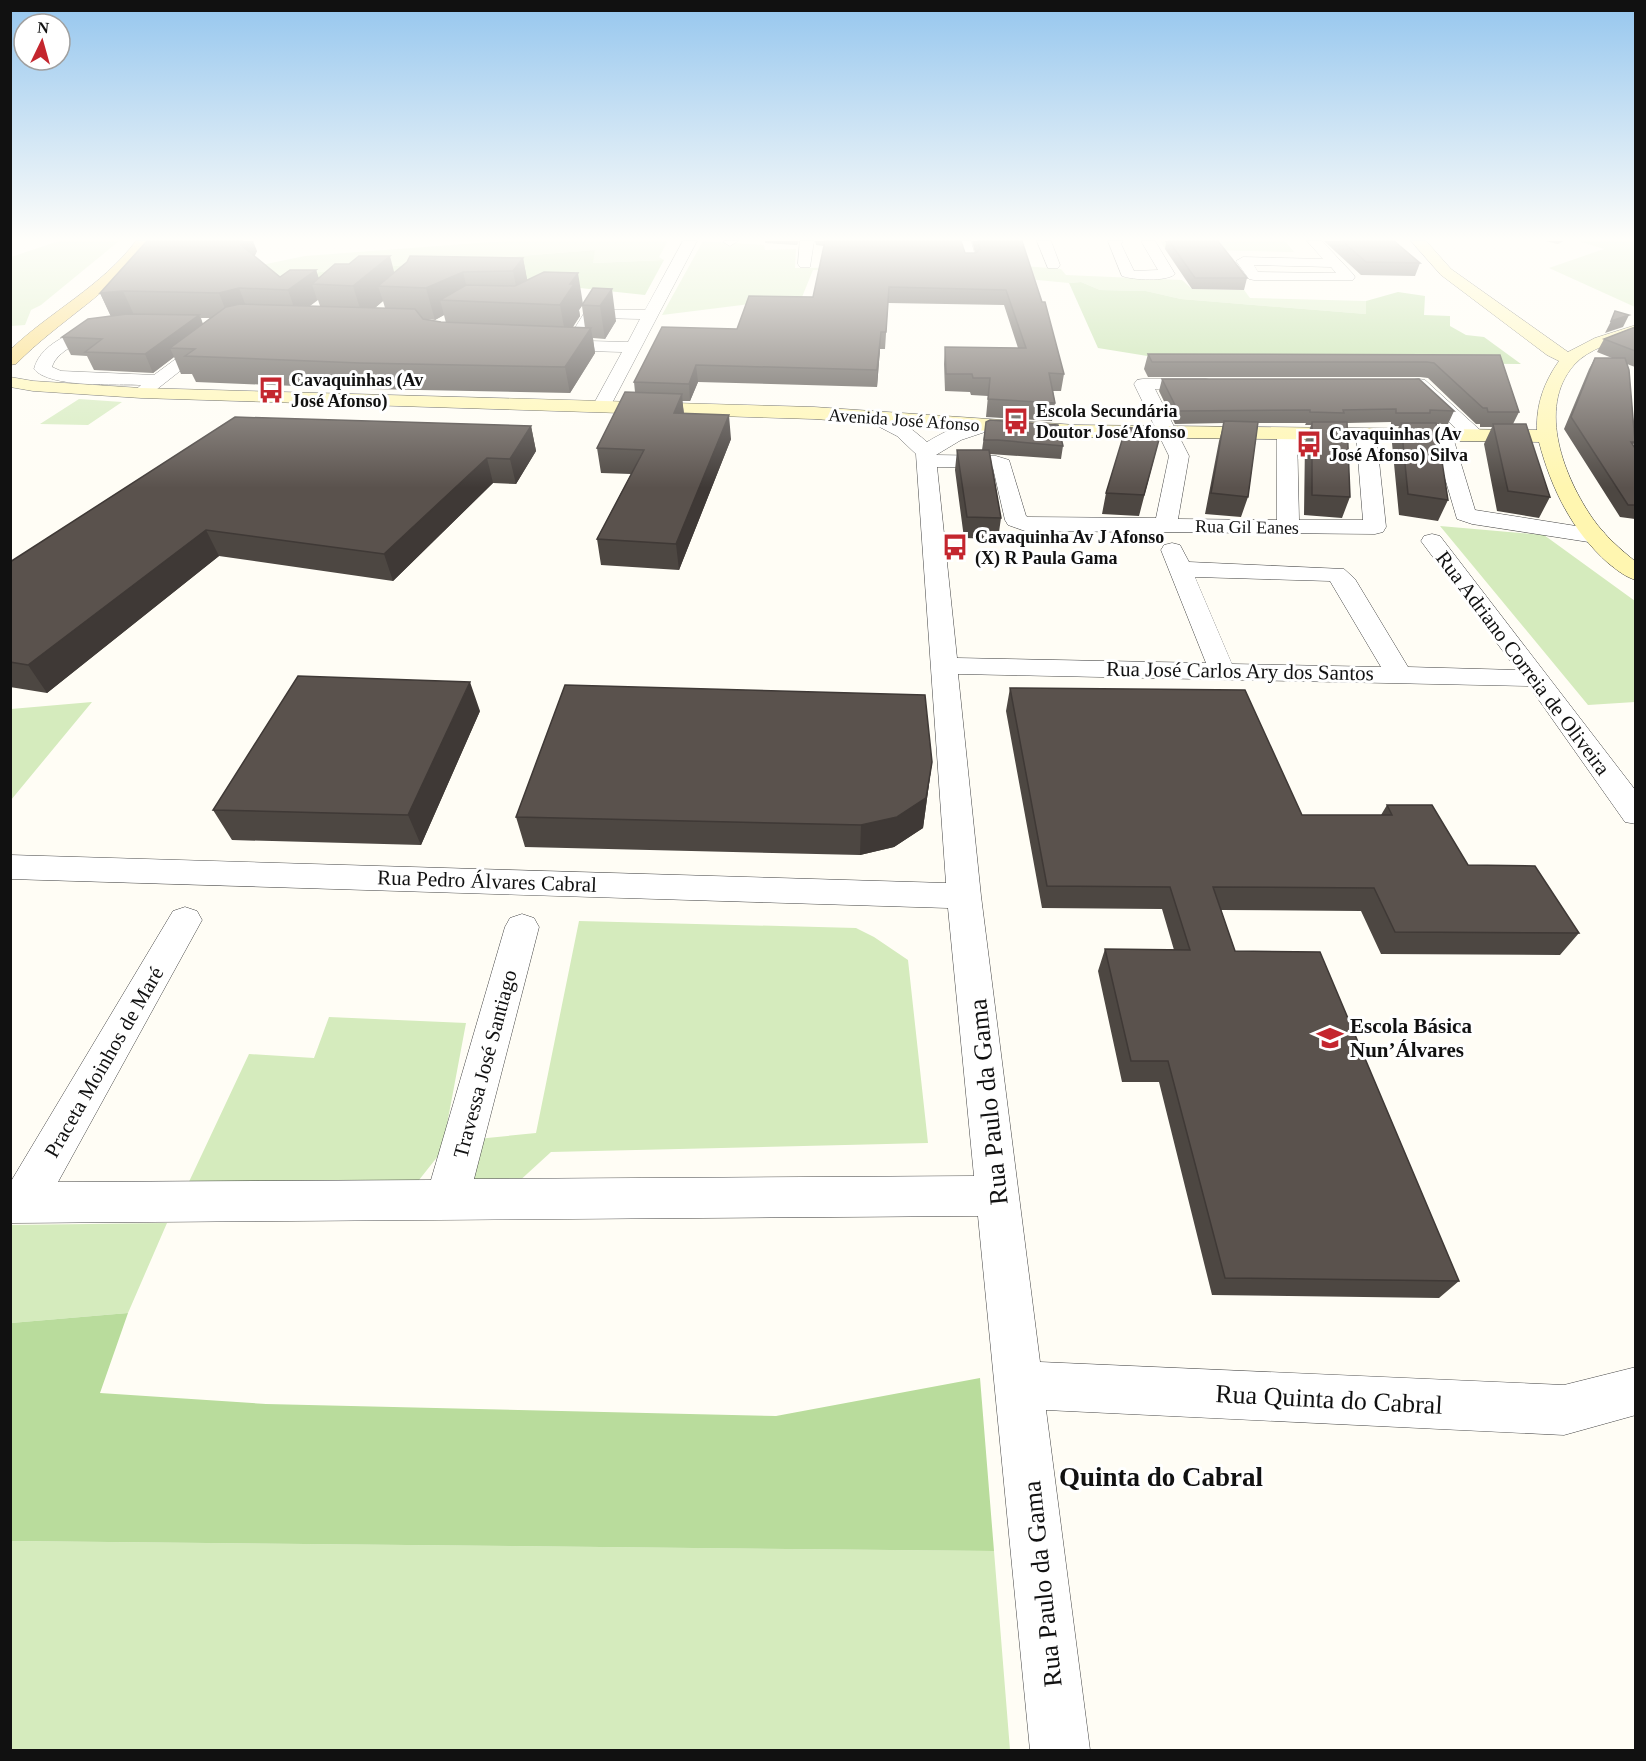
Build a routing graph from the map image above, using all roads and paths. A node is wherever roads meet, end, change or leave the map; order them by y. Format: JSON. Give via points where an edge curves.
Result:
{"nodes":[{"id":1,"x":53,"y":323,"type":"edge"},
{"id":2,"x":54,"y":323,"type":"edge"},
{"id":3,"x":586,"y":323,"type":"edge"},
{"id":4,"x":646,"y":323,"type":"edge"},
{"id":5,"x":1515,"y":323,"type":"edge"},
{"id":6,"x":125,"y":324,"type":"edge"},
{"id":7,"x":206,"y":326,"type":"edge"},
{"id":8,"x":1635,"y":330,"type":"edge"},
{"id":9,"x":531,"y":344,"type":"edge"},
{"id":10,"x":571,"y":345,"type":"junction"},
{"id":11,"x":633,"y":347,"type":"junction"},
{"id":12,"x":10,"y":349,"type":"edge"},
{"id":13,"x":10,"y":360,"type":"edge"},
{"id":14,"x":1570,"y":360,"type":"junction"},
{"id":15,"x":157,"y":380,"type":"junction"},
{"id":16,"x":10,"y":382,"type":"edge"},
{"id":17,"x":1224,"y":384,"type":"edge"},
{"id":18,"x":1396,"y":384,"type":"edge"},
{"id":19,"x":141,"y":393,"type":"junction"},
{"id":20,"x":10,"y":401,"type":"edge"},
{"id":21,"x":601,"y":406,"type":"junction"},
{"id":22,"x":875,"y":417,"type":"junction"},
{"id":23,"x":984,"y":426,"type":"junction"},
{"id":24,"x":1168,"y":432,"type":"junction"},
{"id":25,"x":1287,"y":433,"type":"junction"},
{"id":26,"x":1366,"y":433,"type":"junction"},
{"id":27,"x":1442,"y":434,"type":"junction"},
{"id":28,"x":1473,"y":434,"type":"junction"},
{"id":29,"x":1548,"y":436,"type":"junction"},
{"id":30,"x":926,"y":456,"type":"junction"},
{"id":31,"x":1287,"y":527,"type":"junction"},
{"id":32,"x":1595,"y":536,"type":"junction"},
{"id":33,"x":1432,"y":541,"type":"dead end"},
{"id":34,"x":1172,"y":547,"type":"junction"},
{"id":35,"x":1635,"y":573,"type":"edge"},
{"id":36,"x":944,"y":666,"type":"junction"},
{"id":37,"x":1222,"y":671,"type":"junction"},
{"id":38,"x":1399,"y":675,"type":"junction"},
{"id":39,"x":1537,"y":678,"type":"junction"},
{"id":40,"x":1635,"y":814,"type":"edge"},
{"id":41,"x":10,"y":867,"type":"edge"},
{"id":42,"x":964,"y":896,"type":"junction"},
{"id":43,"x":185,"y":920,"type":"dead end"},
{"id":44,"x":522,"y":927,"type":"dead end"},
{"id":45,"x":998,"y":1196,"type":"junction"},
{"id":46,"x":447,"y":1200,"type":"junction"},
{"id":47,"x":17,"y":1203,"type":"edge"},
{"id":48,"x":1021,"y":1385,"type":"junction"},
{"id":49,"x":1635,"y":1391,"type":"edge"},
{"id":50,"x":1060,"y":1750,"type":"edge"}],
"edges":[{"from":1,"to":12,"type":"main road"},
{"from":2,"to":13,"type":"main road"},
{"from":3,"to":10,"type":"street"},
{"from":4,"to":11,"type":"street"},
{"from":5,"to":14,"type":"street"},
{"from":6,"to":15,"type":"street","via":[[87,332],[48,356],[43,369],[58,376]]},
{"from":7,"to":15,"type":"street","via":[[229,326]]},
{"from":8,"to":14,"type":"street","via":[[1594,345]]},
{"from":9,"to":10,"type":"street"},
{"from":10,"to":11,"type":"street"},
{"from":11,"to":21,"type":"street"},
{"from":14,"to":29,"type":"street","via":[[1549,404]]},
{"from":15,"to":19,"type":"street"},
{"from":16,"to":19,"type":"street","name":"Avenida José Afonso"},
{"from":17,"to":24,"type":"street","via":[[1143,384]]},
{"from":18,"to":28,"type":"street","via":[[1420,384]]},
{"from":19,"to":20,"type":"street","name":"Avenida José Afonso","via":[[64,394]]},
{"from":19,"to":21,"type":"street","name":"Avenida José Afonso"},
{"from":21,"to":22,"type":"street","name":"Avenida José Afonso"},
{"from":22,"to":23,"type":"street","name":"Avenida José Afonso"},
{"from":22,"to":30,"type":"street","via":[[904,432]]},
{"from":23,"to":24,"type":"street","name":"Avenida José Afonso"},
{"from":23,"to":30,"type":"street","via":[[942,440]]},
{"from":24,"to":25,"type":"street","name":"Avenida José Afonso"},
{"from":24,"to":34,"type":"street","via":[[1179,456]]},
{"from":25,"to":26,"type":"street","name":"Avenida José Afonso"},
{"from":25,"to":31,"type":"street"},
{"from":26,"to":27,"type":"street","name":"Avenida José Afonso"},
{"from":26,"to":31,"type":"street","name":"Rua Gil Eanes","via":[[1375,527]]},
{"from":27,"to":28,"type":"street","name":"Avenida José Afonso"},
{"from":27,"to":32,"type":"street","via":[[1465,514]]},
{"from":28,"to":29,"type":"street","name":"Avenida José Afonso"},
{"from":29,"to":32,"type":"street","via":[[1571,502]]},
{"from":30,"to":34,"type":"street","name":"Rua Gil Eanes","via":[[1002,464],[1016,520],[1021,524]]},
{"from":30,"to":36,"type":"street","name":"Rua Paulo da Gama"},
{"from":31,"to":34,"type":"street","name":"Rua Gil Eanes"},
{"from":32,"to":35,"type":"street"},
{"from":33,"to":39,"type":"street","name":"Rua Adriano Correia de Oliveira"},
{"from":34,"to":37,"type":"street"},
{"from":34,"to":38,"type":"street","via":[[1336,574],[1343,579]]},
{"from":36,"to":37,"type":"street","name":"Rua José Carlos Ary dos Santos"},
{"from":36,"to":42,"type":"street","name":"Rua Paulo da Gama"},
{"from":37,"to":38,"type":"street","name":"Rua José Carlos Ary dos Santos"},
{"from":38,"to":39,"type":"street","name":"Rua José Carlos Ary dos Santos"},
{"from":39,"to":40,"type":"street","name":"Rua Adriano Correia de Oliveira"},
{"from":41,"to":42,"type":"street","name":"Rua Pedro Álvares Cabral"},
{"from":42,"to":45,"type":"street","name":"Rua Paulo da Gama"},
{"from":43,"to":47,"type":"street","name":"Praceta Moinhos de Maré"},
{"from":44,"to":46,"type":"street","name":"Travessa José Santiago"},
{"from":45,"to":46,"type":"street"},
{"from":45,"to":48,"type":"street","name":"Rua Paulo da Gama"},
{"from":46,"to":47,"type":"street"},
{"from":48,"to":49,"type":"street","name":"Rua Quinta do Cabral","via":[[1564,1410]]},
{"from":48,"to":50,"type":"street","name":"Rua Paulo da Gama"}]}
